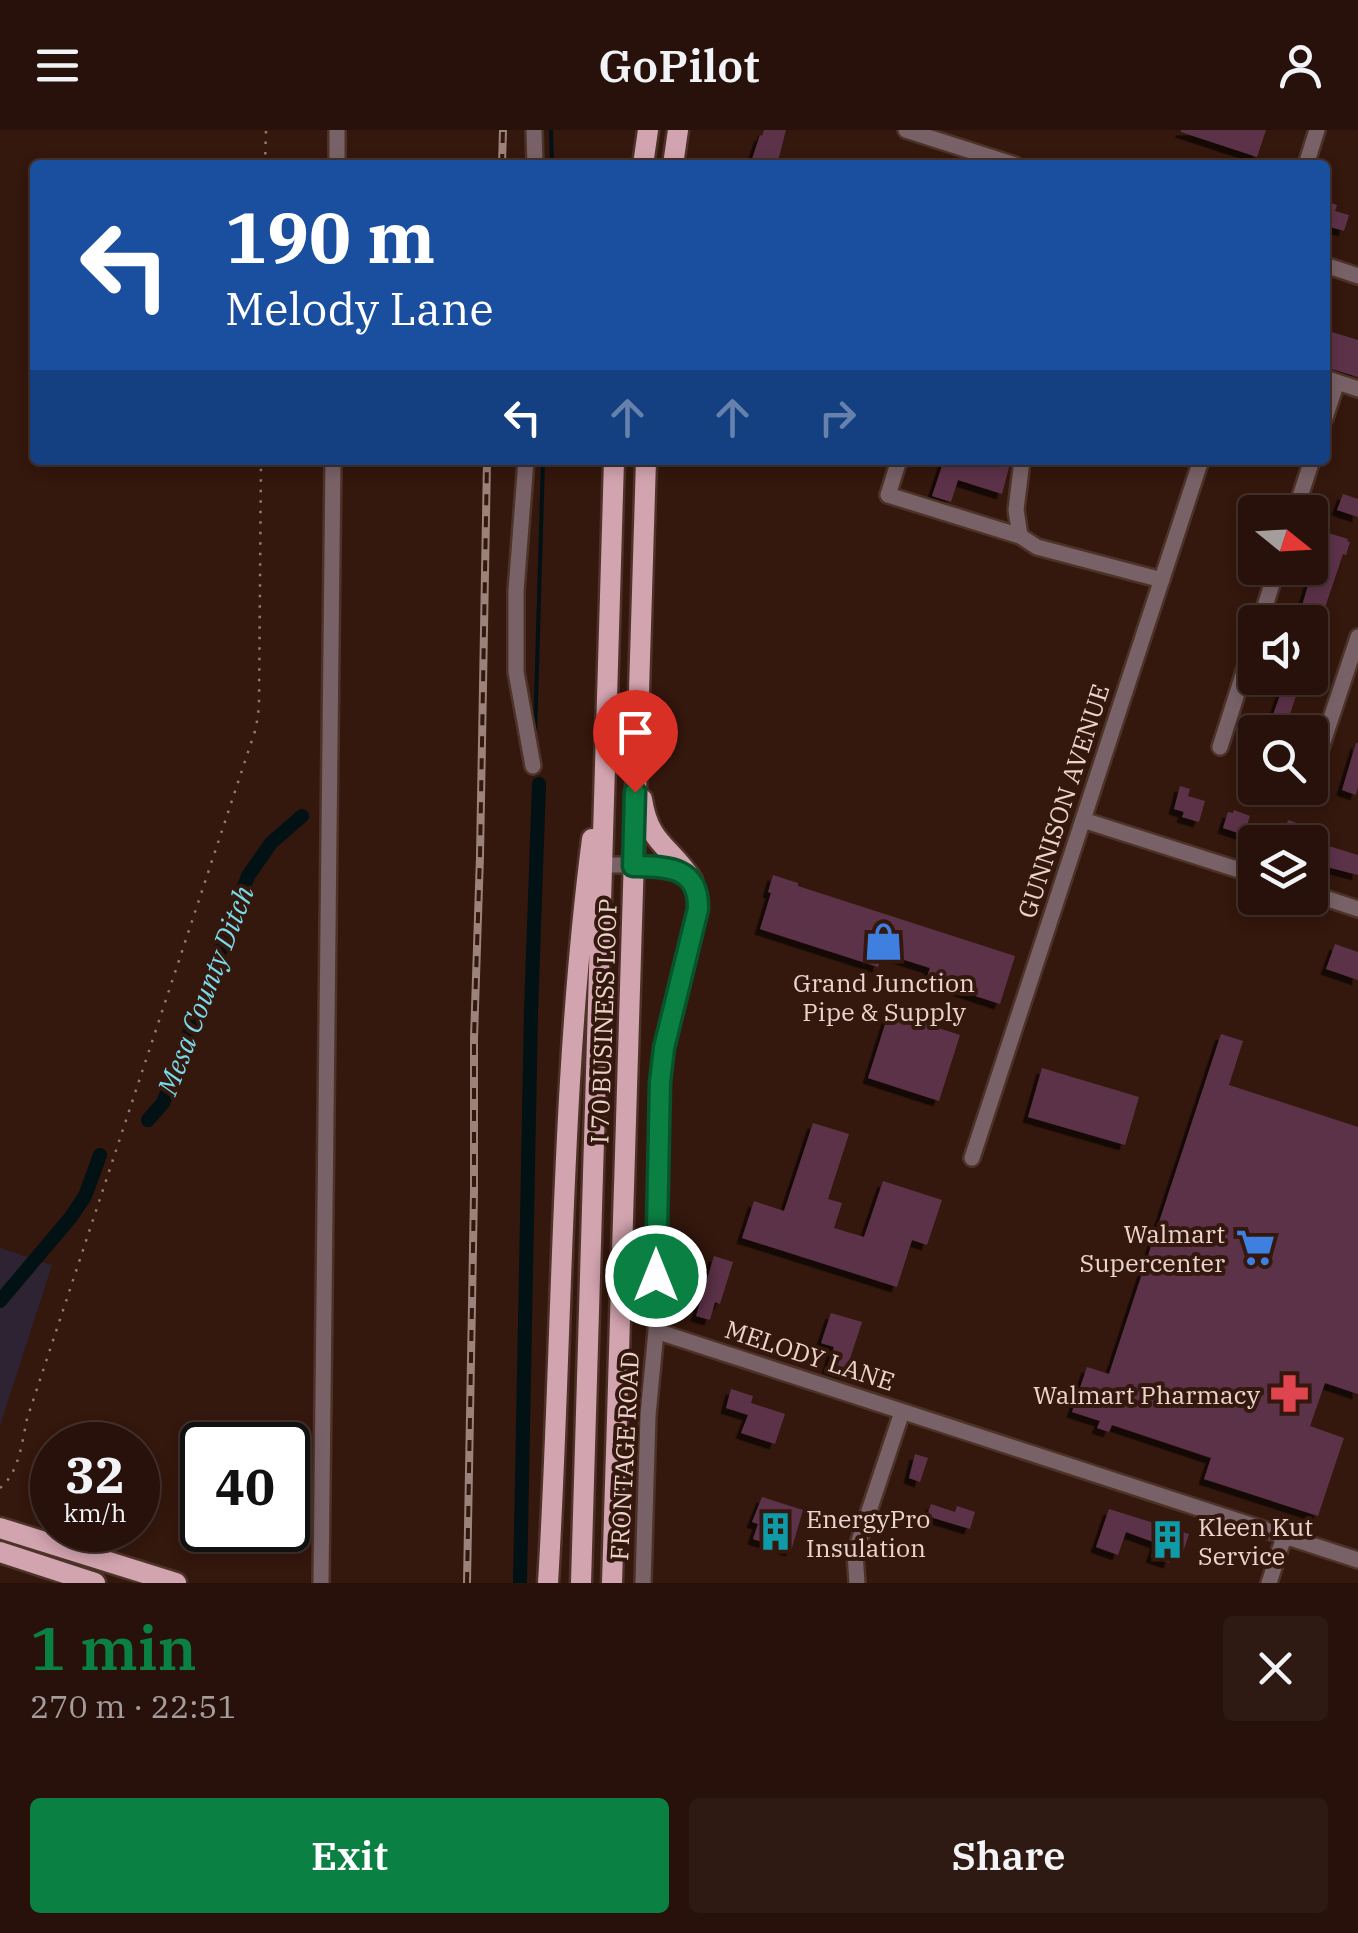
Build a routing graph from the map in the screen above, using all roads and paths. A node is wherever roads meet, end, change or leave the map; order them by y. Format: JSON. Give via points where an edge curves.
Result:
{"nodes":[{"id":1,"x":266,"y":130,"type":"edge"},
{"id":2,"x":337,"y":130,"type":"edge"},
{"id":3,"x":534,"y":130,"type":"edge"},
{"id":4,"x":648,"y":130,"type":"edge"},
{"id":5,"x":678,"y":130,"type":"edge"},
{"id":6,"x":906,"y":130,"type":"edge"},
{"id":7,"x":1318,"y":130,"type":"edge"},
{"id":8,"x":265,"y":160,"type":"edge"},
{"id":9,"x":336,"y":160,"type":"edge"},
{"id":10,"x":536,"y":160,"type":"edge"},
{"id":11,"x":644,"y":160,"type":"edge"},
{"id":12,"x":675,"y":160,"type":"edge"},
{"id":13,"x":983,"y":160,"type":"edge"},
{"id":14,"x":1308,"y":160,"type":"edge"},
{"id":15,"x":1330,"y":267,"type":"edge"},
{"id":16,"x":1358,"y":276,"type":"edge"},
{"id":17,"x":1331,"y":380,"type":"edge"},
{"id":18,"x":1358,"y":389,"type":"edge"},
{"id":19,"x":261,"y":465,"type":"edge"},
{"id":20,"x":333,"y":465,"type":"edge"},
{"id":21,"x":526,"y":465,"type":"edge"},
{"id":22,"x":614,"y":465,"type":"edge"},
{"id":23,"x":646,"y":465,"type":"edge"},
{"id":24,"x":897,"y":465,"type":"edge"},
{"id":25,"x":1021,"y":465,"type":"edge"},
{"id":26,"x":1199,"y":465,"type":"edge"},
{"id":27,"x":1310,"y":465,"type":"edge"},
{"id":28,"x":1301,"y":495,"type":"edge"},
{"id":29,"x":1020,"y":536,"type":"junction"},
{"id":30,"x":1162,"y":580,"type":"junction"},
{"id":31,"x":1358,"y":637,"type":"edge"},
{"id":32,"x":1238,"y":690,"type":"edge"},
{"id":33,"x":606,"y":728,"type":"junction"},
{"id":34,"x":1328,"y":729,"type":"edge"},
{"id":35,"x":1220,"y":747,"type":"dead end"},
{"id":36,"x":636,"y":756,"type":"junction"},
{"id":37,"x":533,"y":766,"type":"dead end"},
{"id":38,"x":1083,"y":820,"type":"junction"},
{"id":39,"x":602,"y":864,"type":"junction"},
{"id":40,"x":633,"y":866,"type":"junction"},
{"id":41,"x":1238,"y":870,"type":"edge"},
{"id":42,"x":692,"y":880,"type":"junction"},
{"id":43,"x":1328,"y":899,"type":"edge"},
{"id":44,"x":1358,"y":909,"type":"edge"},
{"id":45,"x":972,"y":1158,"type":"dead end"},
{"id":46,"x":656,"y":1331,"type":"junction"},
{"id":47,"x":902,"y":1412,"type":"junction"},
{"id":48,"x":0,"y":1488,"type":"edge"},
{"id":49,"x":0,"y":1528,"type":"edge"},
{"id":50,"x":1284,"y":1537,"type":"junction"},
{"id":51,"x":0,"y":1552,"type":"edge"},
{"id":52,"x":1358,"y":1560,"type":"edge"},
{"id":53,"x":95,"y":1583,"type":"edge"},
{"id":54,"x":176,"y":1583,"type":"edge"},
{"id":55,"x":321,"y":1583,"type":"edge"},
{"id":56,"x":548,"y":1583,"type":"edge"},
{"id":57,"x":581,"y":1583,"type":"edge"},
{"id":58,"x":612,"y":1583,"type":"edge"},
{"id":59,"x":643,"y":1583,"type":"edge"},
{"id":60,"x":857,"y":1583,"type":"edge"},
{"id":61,"x":1269,"y":1583,"type":"edge"}],
"edges":[{"from":1,"to":8,"type":"path"},
{"from":2,"to":9,"type":"street"},
{"from":3,"to":10,"type":"street"},
{"from":4,"to":11,"type":"main road"},
{"from":5,"to":12,"type":"main road"},
{"from":6,"to":13,"type":"street","via":[[966,141]]},
{"from":7,"to":14,"type":"street"},
{"from":15,"to":16,"type":"street"},
{"from":17,"to":18,"type":"street"},
{"from":19,"to":48,"type":"path","via":[[256,728],[16,1466]]},
{"from":20,"to":55,"type":"street"},
{"from":21,"to":37,"type":"street","via":[[516,672]]},
{"from":22,"to":33,"type":"main road","name":"I 70 BUSINESS LOOP"},
{"from":23,"to":36,"type":"main road","name":"I 70 BUSINESS LOOP"},
{"from":24,"to":29,"type":"street","via":[[888,494]]},
{"from":25,"to":29,"type":"street"},
{"from":26,"to":30,"type":"street","name":"GUNNISON AVENUE"},
{"from":27,"to":28,"type":"street"},
{"from":29,"to":30,"type":"street","via":[[1037,547]]},
{"from":30,"to":38,"type":"street","name":"GUNNISON AVENUE"},
{"from":31,"to":34,"type":"street"},
{"from":32,"to":35,"type":"street"},
{"from":33,"to":39,"type":"main road","name":"I 70 BUSINESS LOOP"},
{"from":33,"to":56,"type":"main road","via":[[569,1079]]},
{"from":36,"to":40,"type":"main road","name":"I 70 BUSINESS LOOP"},
{"from":36,"to":42,"type":"main road","via":[[651,832]]},
{"from":38,"to":41,"type":"street"},
{"from":38,"to":45,"type":"street","name":"GUNNISON AVENUE"},
{"from":39,"to":40,"type":"street"},
{"from":39,"to":57,"type":"main road","name":"I 70 BUSINESS LOOP"},
{"from":40,"to":42,"type":"street","via":[[672,868]]},
{"from":40,"to":58,"type":"main road","name":"I 70 BUSINESS LOOP"},
{"from":42,"to":46,"type":"street","via":[[698,909],[660,1082]]},
{"from":43,"to":44,"type":"street"},
{"from":46,"to":47,"type":"street","name":"MELODY LANE"},
{"from":46,"to":59,"type":"street","name":"FRONTAGE ROAD"},
{"from":47,"to":50,"type":"street","name":"MELODY LANE"},
{"from":47,"to":60,"type":"street","via":[[855,1553]]},
{"from":49,"to":54,"type":"main road"},
{"from":50,"to":52,"type":"street","name":"MELODY LANE"},
{"from":50,"to":61,"type":"street"},
{"from":51,"to":53,"type":"main road"}]}
